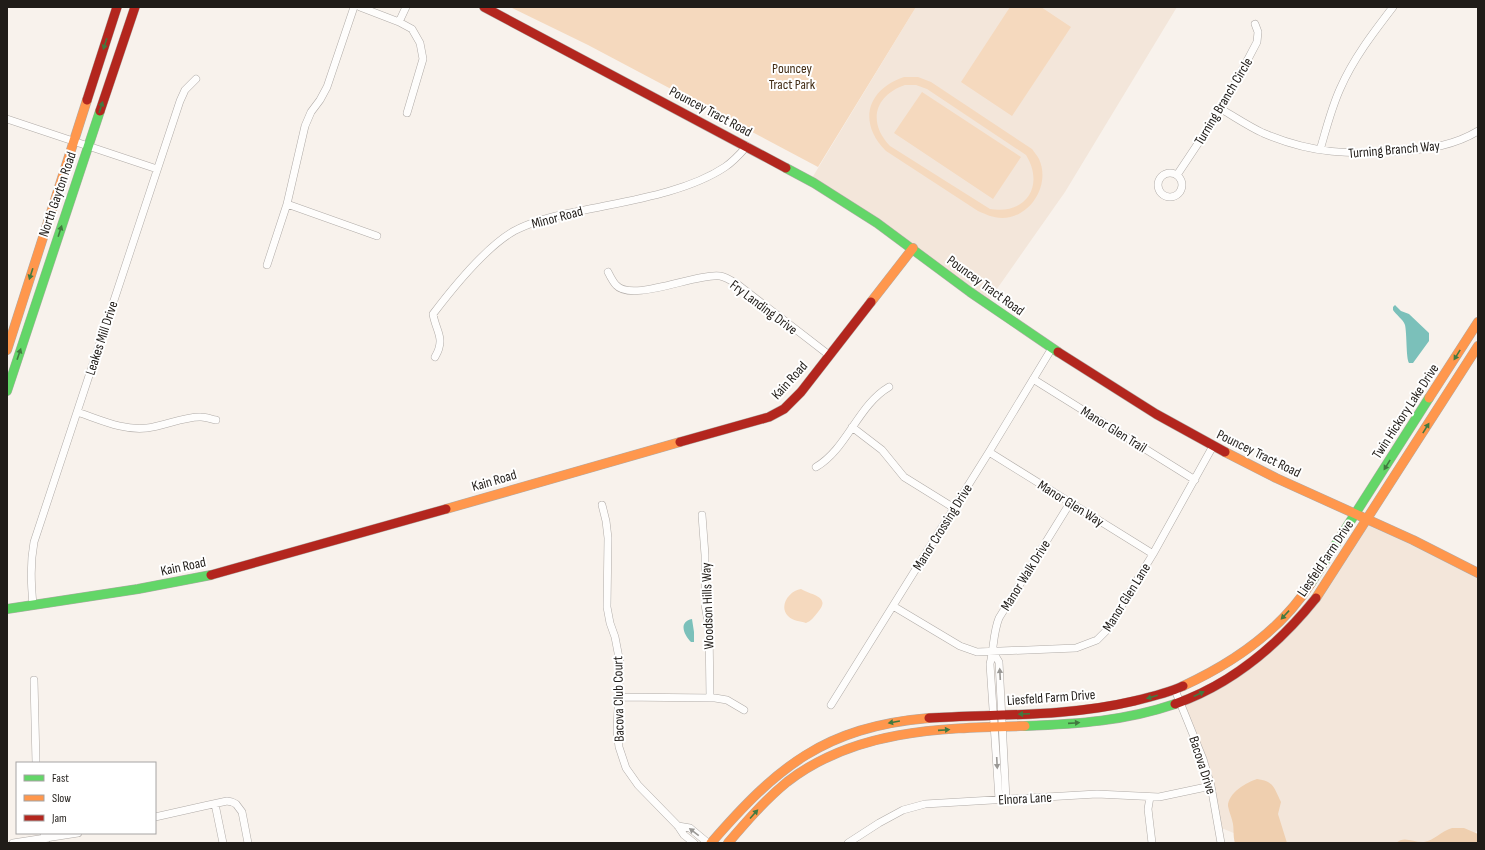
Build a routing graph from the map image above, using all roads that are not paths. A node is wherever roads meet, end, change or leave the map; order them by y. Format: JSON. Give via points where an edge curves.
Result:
{"nodes":[{"id":1,"x":117,"y":7,"type":"edge"},
{"id":2,"x":135,"y":7,"type":"edge"},
{"id":3,"x":354,"y":7,"type":"edge"},
{"id":4,"x":360,"y":7,"type":"edge"},
{"id":5,"x":406,"y":7,"type":"edge"},
{"id":6,"x":484,"y":7,"type":"edge"},
{"id":7,"x":1393,"y":7,"type":"edge"},
{"id":8,"x":399,"y":22,"type":"junction"},
{"id":9,"x":1255,"y":24,"type":"dead end"},
{"id":10,"x":196,"y":79,"type":"dead end"},
{"id":11,"x":1221,"y":109,"type":"junction"},
{"id":12,"x":407,"y":113,"type":"dead end"},
{"id":13,"x":7,"y":119,"type":"edge"},
{"id":14,"x":1478,"y":130,"type":"edge"},
{"id":15,"x":73,"y":141,"type":"junction"},
{"id":16,"x":88,"y":146,"type":"junction"},
{"id":17,"x":747,"y":146,"type":"junction"},
{"id":18,"x":1320,"y":150,"type":"junction"},
{"id":19,"x":157,"y":169,"type":"junction"},
{"id":20,"x":1177,"y":176,"type":"dead end"},
{"id":21,"x":287,"y":204,"type":"junction"},
{"id":22,"x":377,"y":236,"type":"dead end"},
{"id":23,"x":913,"y":248,"type":"junction"},
{"id":24,"x":267,"y":265,"type":"dead end"},
{"id":25,"x":608,"y":272,"type":"dead end"},
{"id":26,"x":1478,"y":322,"type":"edge"},
{"id":27,"x":1478,"y":346,"type":"edge"},
{"id":28,"x":1052,"y":348,"type":"junction"},
{"id":29,"x":7,"y":350,"type":"edge"},
{"id":30,"x":829,"y":356,"type":"junction"},
{"id":31,"x":435,"y":357,"type":"dead end"},
{"id":32,"x":1033,"y":379,"type":"junction"},
{"id":33,"x":889,"y":387,"type":"dead end"},
{"id":34,"x":7,"y":391,"type":"edge"},
{"id":35,"x":77,"y":412,"type":"junction"},
{"id":36,"x":216,"y":420,"type":"dead end"},
{"id":37,"x":852,"y":427,"type":"junction"},
{"id":38,"x":1213,"y":446,"type":"junction"},
{"id":39,"x":989,"y":452,"type":"junction"},
{"id":40,"x":816,"y":467,"type":"dead end"},
{"id":41,"x":1195,"y":480,"type":"junction"},
{"id":42,"x":1070,"y":503,"type":"junction"},
{"id":43,"x":602,"y":505,"type":"dead end"},
{"id":44,"x":954,"y":508,"type":"junction"},
{"id":45,"x":1355,"y":514,"type":"junction"},
{"id":46,"x":702,"y":515,"type":"dead end"},
{"id":47,"x":1367,"y":520,"type":"junction"},
{"id":48,"x":1153,"y":554,"type":"junction"},
{"id":49,"x":1478,"y":573,"type":"edge"},
{"id":50,"x":34,"y":605,"type":"junction"},
{"id":51,"x":893,"y":606,"type":"junction"},
{"id":52,"x":7,"y":609,"type":"edge"},
{"id":53,"x":993,"y":652,"type":"junction"},
{"id":54,"x":34,"y":680,"type":"dead end"},
{"id":55,"x":1175,"y":690,"type":"junction"},
{"id":56,"x":618,"y":697,"type":"junction"},
{"id":57,"x":710,"y":698,"type":"junction"},
{"id":58,"x":1180,"y":702,"type":"junction"},
{"id":59,"x":831,"y":705,"type":"dead end"},
{"id":60,"x":744,"y":710,"type":"dead end"},
{"id":61,"x":998,"y":715,"type":"junction"},
{"id":62,"x":998,"y":726,"type":"junction"},
{"id":63,"x":36,"y":762,"type":"edge"},
{"id":64,"x":1211,"y":786,"type":"junction"},
{"id":65,"x":1150,"y":797,"type":"junction"},
{"id":66,"x":1003,"y":799,"type":"junction"},
{"id":67,"x":215,"y":804,"type":"junction"},
{"id":68,"x":156,"y":817,"type":"edge"},
{"id":69,"x":678,"y":826,"type":"junction"},
{"id":70,"x":71,"y":834,"type":"edge"},
{"id":71,"x":45,"y":838,"type":"edge"},
{"id":72,"x":13,"y":843,"type":"edge"},
{"id":73,"x":223,"y":843,"type":"edge"},
{"id":74,"x":248,"y":843,"type":"edge"},
{"id":75,"x":694,"y":843,"type":"edge"},
{"id":76,"x":710,"y":843,"type":"edge"},
{"id":77,"x":728,"y":843,"type":"edge"},
{"id":78,"x":848,"y":843,"type":"edge"},
{"id":79,"x":1152,"y":843,"type":"edge"},
{"id":80,"x":1221,"y":843,"type":"edge"}],
"edges":[{"from":1,"to":15,"type":"street","name":"North Gayton Road","one_way":true},
{"from":16,"to":2,"type":"street","name":"North Gayton Road","one_way":true},
{"from":3,"to":21,"type":"street","via":[[327,87],[305,126]]},
{"from":4,"to":8,"type":"street"},
{"from":5,"to":8,"type":"street"},
{"from":6,"to":17,"type":"street","name":"Pouncey Tract Road"},
{"from":7,"to":18,"type":"street","via":[[1349,69],[1334,103]]},
{"from":8,"to":12,"type":"street","via":[[412,29],[420,42],[423,59]]},
{"from":9,"to":11,"type":"street","name":"Turning Branch Circle","via":[[1258,32],[1257,42]]},
{"from":10,"to":19,"type":"street","name":"Leakes Mill Drive","via":[[182,95]]},
{"from":11,"to":18,"type":"street","name":"Turning Branch Way","via":[[1262,132],[1299,146]]},
{"from":11,"to":20,"type":"street","name":"Turning Branch Circle"},
{"from":13,"to":15,"type":"street"},
{"from":14,"to":18,"type":"street","name":"Turning Branch Way","via":[[1463,139],[1425,149],[1358,154]]},
{"from":15,"to":16,"type":"street"},
{"from":15,"to":29,"type":"street","name":"North Gayton Road","one_way":true},
{"from":16,"to":19,"type":"street"},
{"from":34,"to":16,"type":"street","name":"North Gayton Road","one_way":true},
{"from":17,"to":23,"type":"street","name":"Pouncey Tract Road","via":[[837,197]]},
{"from":17,"to":31,"type":"street","name":"Minor Road","via":[[726,167],[682,187],[558,215],[537,221],[506,236],[466,274],[433,314],[441,342]]},
{"from":19,"to":35,"type":"street","name":"Leakes Mill Drive"},
{"from":21,"to":22,"type":"street"},
{"from":21,"to":24,"type":"street"},
{"from":23,"to":28,"type":"street","name":"Pouncey Tract Road","via":[[970,292]]},
{"from":23,"to":30,"type":"street","name":"Kain Road"},
{"from":25,"to":30,"type":"street","name":"Fry Landing Drive","via":[[616,286],[641,291],[705,276],[722,276],[737,284]]},
{"from":26,"to":45,"type":"street","name":"Twin Hickory Lake Drive","one_way":true},
{"from":47,"to":27,"type":"street","name":"Twin Hickory Lake Drive","one_way":true},
{"from":28,"to":32,"type":"street","name":"Manor Crossing Drive"},
{"from":28,"to":38,"type":"street","name":"Pouncey Tract Road","via":[[1150,410]]},
{"from":30,"to":50,"type":"street","name":"Kain Road","via":[[791,403],[776,414],[756,421],[208,575],[145,589]]},
{"from":32,"to":39,"type":"street","name":"Manor Crossing Drive"},
{"from":32,"to":41,"type":"street","name":"Manor Glen Trail"},
{"from":33,"to":37,"type":"street","via":[[877,395]]},
{"from":35,"to":36,"type":"street","via":[[131,429],[146,429],[194,417]]},
{"from":35,"to":50,"type":"street","name":"Leakes Mill Drive","via":[[34,542],[31,582]]},
{"from":37,"to":40,"type":"street","via":[[828,458]]},
{"from":37,"to":44,"type":"street","via":[[882,450],[904,477]]},
{"from":38,"to":41,"type":"street","name":"Manor Glen Lane"},
{"from":38,"to":45,"type":"street","name":"Pouncey Tract Road"},
{"from":39,"to":42,"type":"street","name":"Manor Glen Way"},
{"from":39,"to":44,"type":"street","name":"Manor Crossing Drive"},
{"from":41,"to":48,"type":"street","name":"Manor Glen Lane"},
{"from":42,"to":48,"type":"street","name":"Manor Glen Way"},
{"from":42,"to":53,"type":"street","name":"Manor Walk Drive","via":[[999,618],[995,628]]},
{"from":43,"to":56,"type":"street","name":"Bacova Club Court","via":[[608,538],[607,606],[620,663]]},
{"from":44,"to":51,"type":"street","name":"Manor Crossing Drive"},
{"from":45,"to":47,"type":"street","name":"Pouncey Tract Road"},
{"from":45,"to":55,"type":"street","name":"Liesfeld Farm Drive","one_way":true,"via":[[1304,592],[1277,624],[1226,665]]},
{"from":46,"to":57,"type":"street","name":"Woodson Hills Way"},
{"from":47,"to":49,"type":"street","name":"Pouncey Tract Road"},
{"from":58,"to":47,"type":"street","name":"Liesfeld Farm Drive","one_way":true,"via":[[1235,674],[1286,634],[1320,594]]},
{"from":48,"to":53,"type":"street","name":"Manor Glen Lane","via":[[1106,631],[1097,640],[1076,648]]},
{"from":50,"to":52,"type":"street","name":"Kain Road"},
{"from":51,"to":53,"type":"street","name":"Manor Glen Lane","via":[[968,650]]},
{"from":51,"to":59,"type":"street","name":"Manor Crossing Drive"},
{"from":53,"to":61,"type":"street","name":"Manor Walk Drive","via":[[999,662]]},
{"from":54,"to":63,"type":"street"},
{"from":55,"to":58,"type":"street","name":"Bacova Drive"},
{"from":55,"to":61,"type":"street","name":"Liesfeld Farm Drive","one_way":true,"via":[[1128,703],[1083,710]]},
{"from":56,"to":57,"type":"street"},
{"from":56,"to":69,"type":"street","name":"Bacova Club Court","via":[[618,739],[624,764],[638,785]]},
{"from":57,"to":60,"type":"street","via":[[727,700]]},
{"from":62,"to":58,"type":"street","name":"Liesfeld Farm Drive","one_way":true,"via":[[1109,720],[1143,714]]},
{"from":58,"to":64,"type":"street","name":"Bacova Drive"},
{"from":61,"to":62,"type":"street","name":"Manor Walk Drive"},
{"from":61,"to":76,"type":"street","name":"Liesfeld Farm Drive","one_way":true,"via":[[899,721],[863,729],[823,745],[770,779]]},
{"from":62,"to":66,"type":"street","name":"Manor Walk Drive"},
{"from":77,"to":62,"type":"street","name":"Liesfeld Farm Drive","one_way":true,"via":[[768,798],[789,781],[810,766],[846,748],[909,732]]},
{"from":64,"to":65,"type":"street","name":"Elnora Lane"},
{"from":64,"to":80,"type":"street","name":"Bacova Drive"},
{"from":65,"to":66,"type":"street","name":"Elnora Lane","via":[[1097,794]]},
{"from":65,"to":79,"type":"street","via":[[1148,810]]},
{"from":66,"to":78,"type":"street","name":"Elnora Lane","via":[[925,804],[903,810]]},
{"from":67,"to":68,"type":"street"},
{"from":67,"to":73,"type":"street"},
{"from":67,"to":74,"type":"street","via":[[227,801],[240,808]]},
{"from":69,"to":75,"type":"street","name":"Bacova Club Court"},
{"from":76,"to":69,"type":"street","name":"Bacova Club Court","one_way":true,"via":[[690,828]]},
{"from":70,"to":71,"type":"street"},
{"from":71,"to":72,"type":"street"}]}
